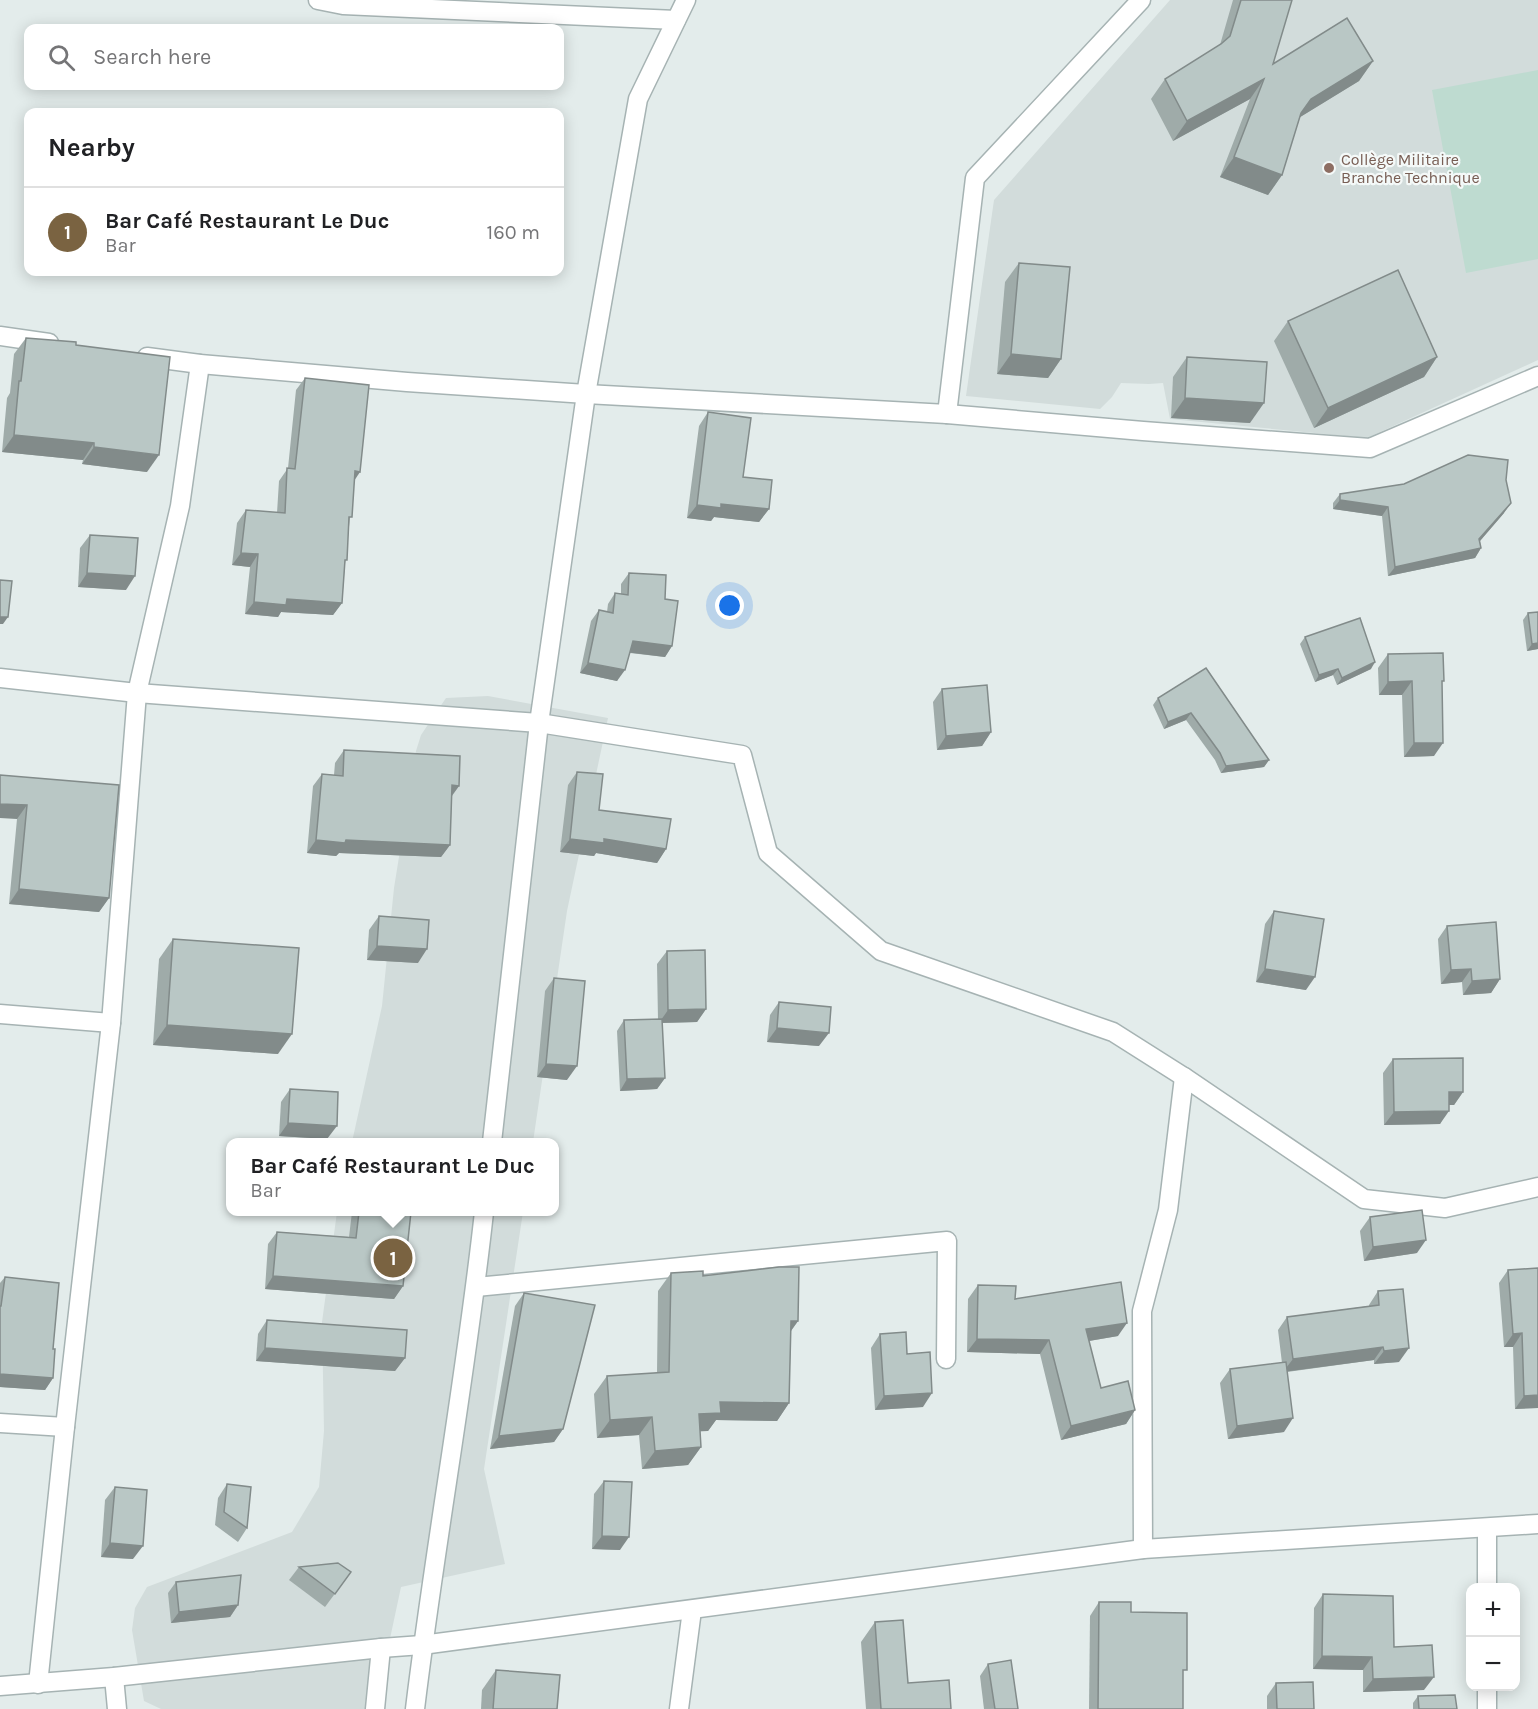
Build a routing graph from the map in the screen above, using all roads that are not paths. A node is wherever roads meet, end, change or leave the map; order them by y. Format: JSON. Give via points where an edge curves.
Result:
{"nodes":[{"id":1,"x":318,"y":0,"type":"edge"},
{"id":2,"x":686,"y":0,"type":"edge"},
{"id":3,"x":1141,"y":0,"type":"edge"},
{"id":4,"x":676,"y":20,"type":"junction"},
{"id":5,"x":0,"y":336,"type":"edge"},
{"id":6,"x":70,"y":346,"type":"edge"},
{"id":7,"x":129,"y":354,"type":"edge"},
{"id":8,"x":200,"y":364,"type":"junction"},
{"id":9,"x":1538,"y":376,"type":"edge"},
{"id":10,"x":586,"y":394,"type":"junction"},
{"id":11,"x":947,"y":414,"type":"junction"},
{"id":12,"x":0,"y":678,"type":"edge"},
{"id":13,"x":137,"y":693,"type":"junction"},
{"id":14,"x":539,"y":723,"type":"junction"},
{"id":15,"x":0,"y":1014,"type":"edge"},
{"id":16,"x":111,"y":1023,"type":"junction"},
{"id":17,"x":1184,"y":1077,"type":"junction"},
{"id":18,"x":493,"y":1138,"type":"edge"},
{"id":19,"x":1538,"y":1187,"type":"edge"},
{"id":20,"x":484,"y":1216,"type":"edge"},
{"id":21,"x":476,"y":1287,"type":"junction"},
{"id":22,"x":946,"y":1359,"type":"dead end"},
{"id":23,"x":0,"y":1422,"type":"edge"},
{"id":24,"x":65,"y":1427,"type":"junction"},
{"id":25,"x":1538,"y":1524,"type":"edge"},
{"id":26,"x":1487,"y":1528,"type":"junction"},
{"id":27,"x":1143,"y":1549,"type":"junction"},
{"id":28,"x":1487,"y":1583,"type":"edge"},
{"id":29,"x":692,"y":1610,"type":"junction"},
{"id":30,"x":422,"y":1645,"type":"junction"},
{"id":31,"x":381,"y":1648,"type":"junction"},
{"id":32,"x":114,"y":1677,"type":"junction"},
{"id":33,"x":38,"y":1683,"type":"junction"},
{"id":34,"x":0,"y":1686,"type":"edge"},
{"id":35,"x":1487,"y":1691,"type":"edge"},
{"id":36,"x":117,"y":1709,"type":"edge"},
{"id":37,"x":375,"y":1709,"type":"edge"},
{"id":38,"x":415,"y":1709,"type":"edge"},
{"id":39,"x":679,"y":1709,"type":"edge"},
{"id":40,"x":1487,"y":1709,"type":"edge"}],
"edges":[{"from":1,"to":4,"type":"street"},
{"from":2,"to":4,"type":"street"},
{"from":3,"to":11,"type":"street","via":[[975,178]]},
{"from":4,"to":10,"type":"street","via":[[638,99]]},
{"from":5,"to":6,"type":"street"},
{"from":7,"to":8,"type":"street"},
{"from":8,"to":10,"type":"street"},
{"from":8,"to":13,"type":"street","via":[[180,506]]},
{"from":9,"to":11,"type":"street","via":[[1370,448]]},
{"from":10,"to":11,"type":"street"},
{"from":10,"to":14,"type":"street"},
{"from":12,"to":13,"type":"street"},
{"from":13,"to":14,"type":"street"},
{"from":13,"to":16,"type":"street"},
{"from":14,"to":17,"type":"street","via":[[742,755],[768,853],[881,951],[1113,1032]]},
{"from":14,"to":18,"type":"street"},
{"from":15,"to":16,"type":"street"},
{"from":16,"to":24,"type":"street"},
{"from":17,"to":19,"type":"street","via":[[1364,1199],[1445,1208]]},
{"from":17,"to":27,"type":"street","via":[[1168,1210],[1142,1311]]},
{"from":20,"to":21,"type":"street"},
{"from":21,"to":22,"type":"street","via":[[947,1241]]},
{"from":21,"to":30,"type":"street"},
{"from":23,"to":24,"type":"street"},
{"from":24,"to":33,"type":"street"},
{"from":25,"to":26,"type":"street"},
{"from":26,"to":27,"type":"street"},
{"from":26,"to":28,"type":"street"},
{"from":27,"to":29,"type":"street"},
{"from":29,"to":30,"type":"street"},
{"from":29,"to":39,"type":"street"},
{"from":30,"to":31,"type":"street"},
{"from":30,"to":38,"type":"street"},
{"from":31,"to":32,"type":"street"},
{"from":31,"to":37,"type":"street"},
{"from":32,"to":33,"type":"street"},
{"from":32,"to":36,"type":"street"},
{"from":33,"to":34,"type":"street"},
{"from":35,"to":40,"type":"street"}]}
